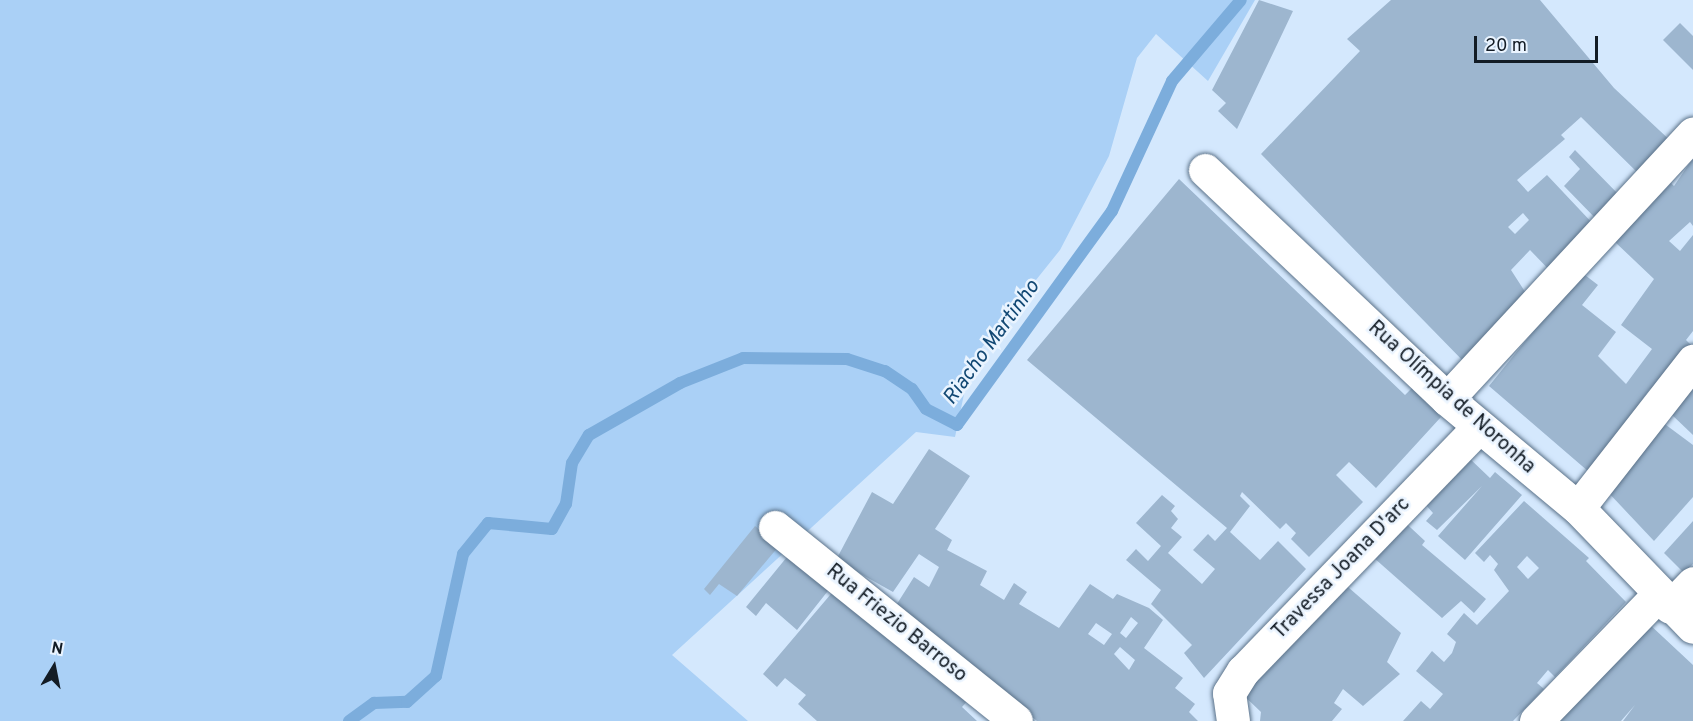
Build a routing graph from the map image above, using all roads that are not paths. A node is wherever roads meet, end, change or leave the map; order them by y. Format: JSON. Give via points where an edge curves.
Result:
{"nodes":[{"id":1,"x":1693,"y":133,"type":"edge"},
{"id":2,"x":1205,"y":170,"type":"dead end"},
{"id":3,"x":1693,"y":361,"type":"edge"},
{"id":4,"x":1447,"y":399,"type":"junction"},
{"id":5,"x":1479,"y":427,"type":"junction"},
{"id":6,"x":1578,"y":508,"type":"junction"},
{"id":7,"x":775,"y":527,"type":"dead end"},
{"id":8,"x":1693,"y":583,"type":"edge"},
{"id":9,"x":1674,"y":610,"type":"edge"},
{"id":10,"x":1016,"y":721,"type":"edge"},
{"id":11,"x":1233,"y":721,"type":"edge"},
{"id":12,"x":1536,"y":721,"type":"edge"}],
"edges":[{"from":1,"to":4,"type":"street"},
{"from":2,"to":4,"type":"street","name":"Rua Olímpia de Noronha"},
{"from":3,"to":6,"type":"street"},
{"from":4,"to":5,"type":"street","name":"Rua Olímpia de Noronha"},
{"from":5,"to":6,"type":"street","name":"Rua Olímpia de Noronha"},
{"from":5,"to":11,"type":"street","name":"Travessa Joana D'arc","via":[[1243,671],[1229,693]]},
{"from":6,"to":9,"type":"street","name":"Rua Olímpia de Noronha"},
{"from":7,"to":10,"type":"street","name":"Rua Friezio Barroso"},
{"from":8,"to":9,"type":"street"},
{"from":9,"to":12,"type":"street"}]}
